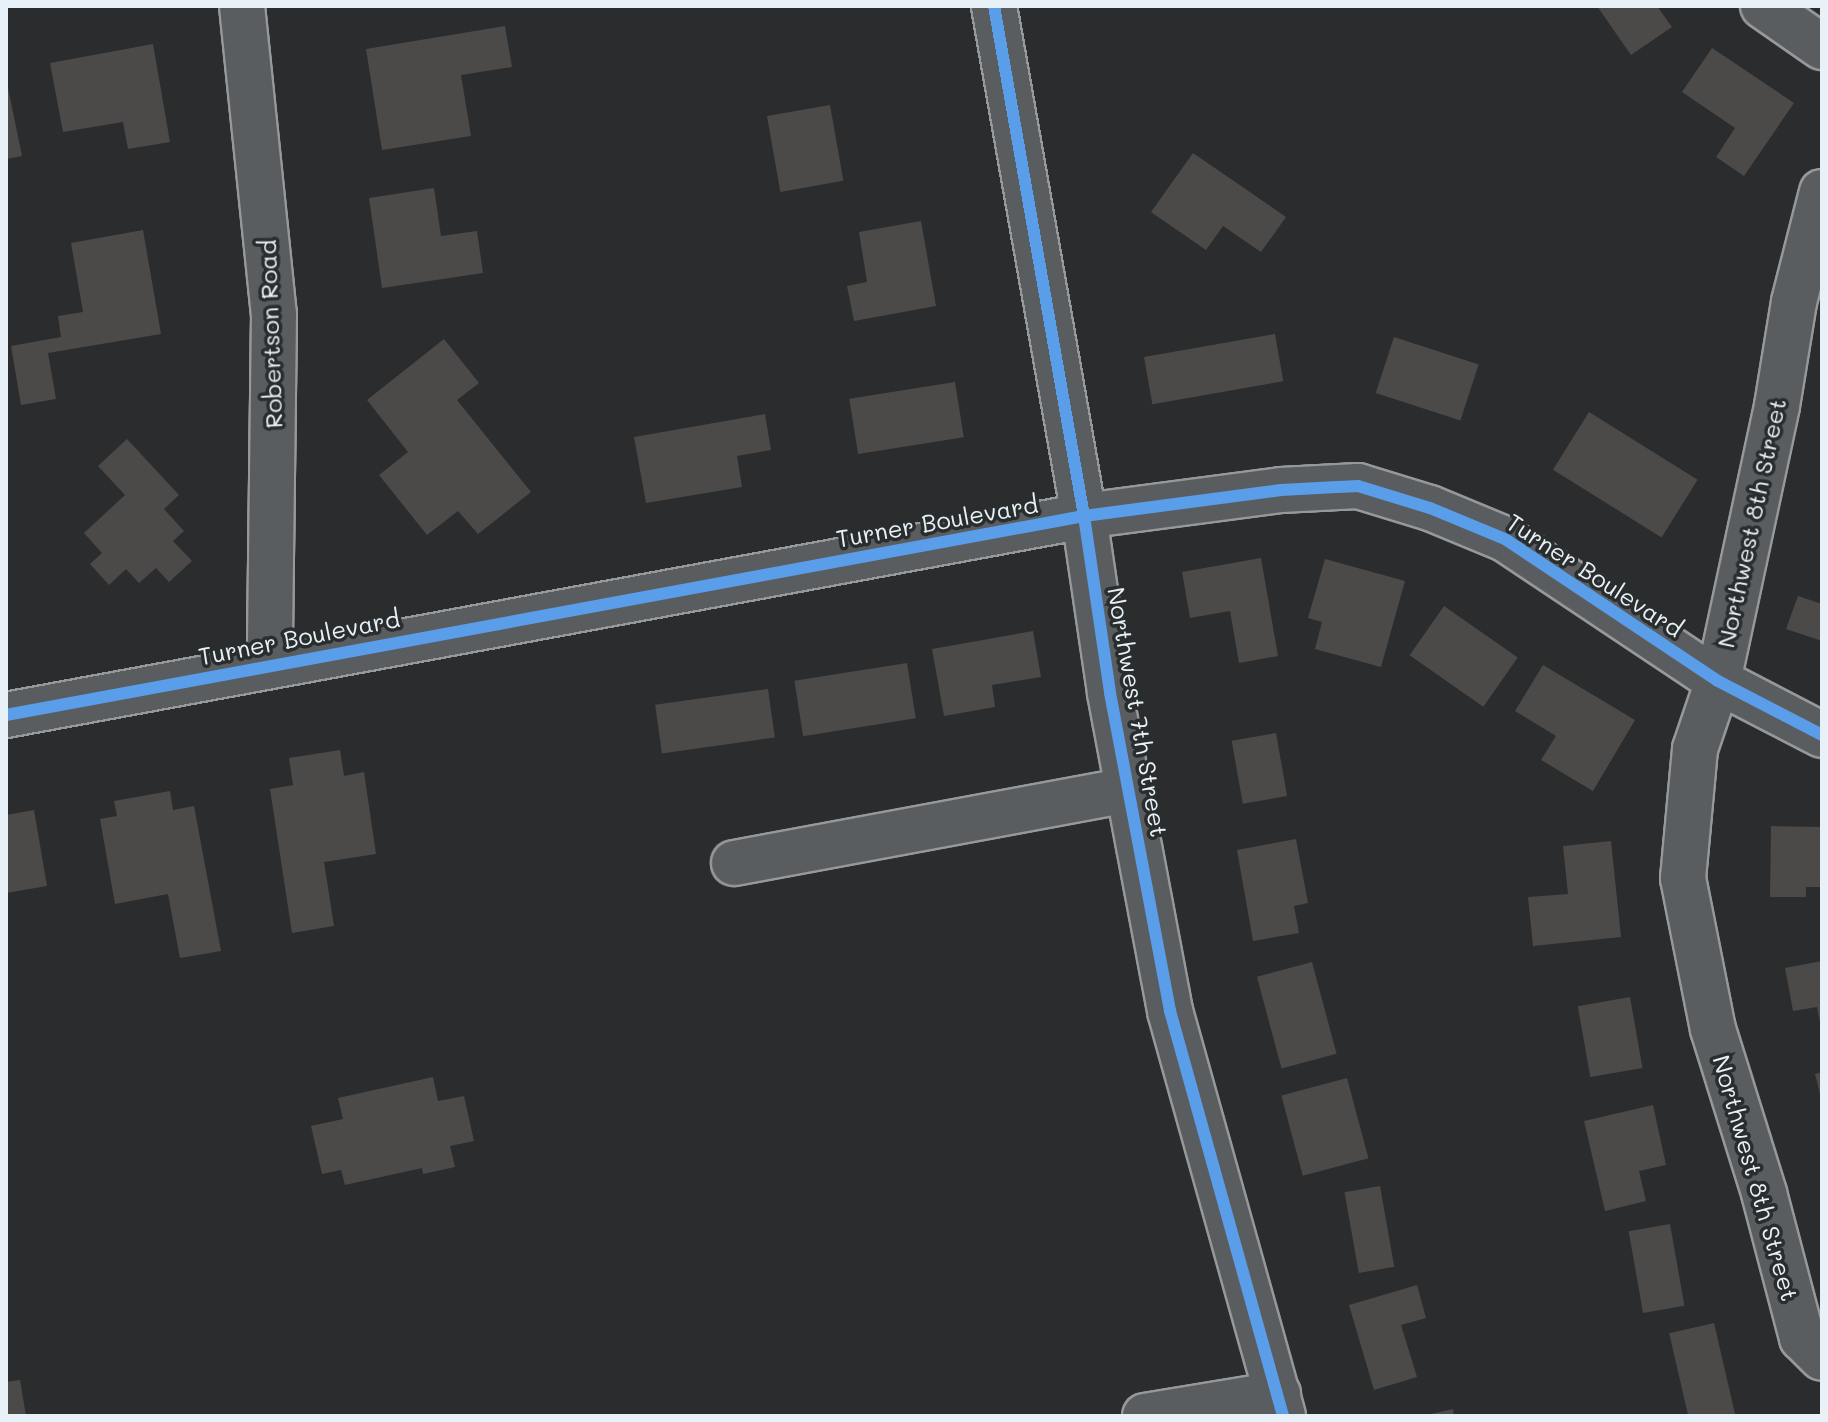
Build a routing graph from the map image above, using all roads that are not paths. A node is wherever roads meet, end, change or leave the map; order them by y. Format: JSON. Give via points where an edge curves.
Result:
{"nodes":[{"id":1,"x":242,"y":6,"type":"edge"},
{"id":2,"x":994,"y":6,"type":"edge"},
{"id":3,"x":1763,"y":6,"type":"edge"},
{"id":4,"x":1822,"y":47,"type":"edge"},
{"id":5,"x":1822,"y":192,"type":"edge"},
{"id":6,"x":1084,"y":516,"type":"junction"},
{"id":7,"x":270,"y":664,"type":"junction"},
{"id":8,"x":1718,"y":681,"type":"junction"},
{"id":9,"x":6,"y":715,"type":"edge"},
{"id":10,"x":1822,"y":735,"type":"edge"},
{"id":11,"x":1128,"y":790,"type":"junction"},
{"id":12,"x":734,"y":863,"type":"dead end"},
{"id":13,"x":1822,"y":1358,"type":"edge"},
{"id":14,"x":1281,"y":1405,"type":"edge"},
{"id":15,"x":1208,"y":1411,"type":"edge"},
{"id":16,"x":1145,"y":1416,"type":"edge"}],
"edges":[{"from":1,"to":7,"type":"street","name":"Robertson Road","via":[[274,314]]},
{"from":2,"to":6,"type":"street","name":"Northwest 7th Street"},
{"from":3,"to":4,"type":"street"},
{"from":5,"to":8,"type":"street","name":"Northwest 8th Street","via":[[1794,302]]},
{"from":6,"to":7,"type":"street","name":"Turner Boulevard"},
{"from":6,"to":8,"type":"street","name":"Turner Boulevard","via":[[1281,490],[1358,486],[1505,539]]},
{"from":6,"to":11,"type":"street","name":"Northwest 7th Street"},
{"from":7,"to":9,"type":"street","name":"Turner Boulevard"},
{"from":8,"to":10,"type":"street","name":"Turner Boulevard"},
{"from":8,"to":13,"type":"street","name":"Northwest 8th Street","via":[[1695,749],[1683,878],[1713,1029],[1802,1338]]},
{"from":11,"to":12,"type":"street"},
{"from":11,"to":14,"type":"street","name":"Northwest 7th Street","via":[[1170,1011]]},
{"from":14,"to":15,"type":"street"},
{"from":15,"to":16,"type":"street"}]}
